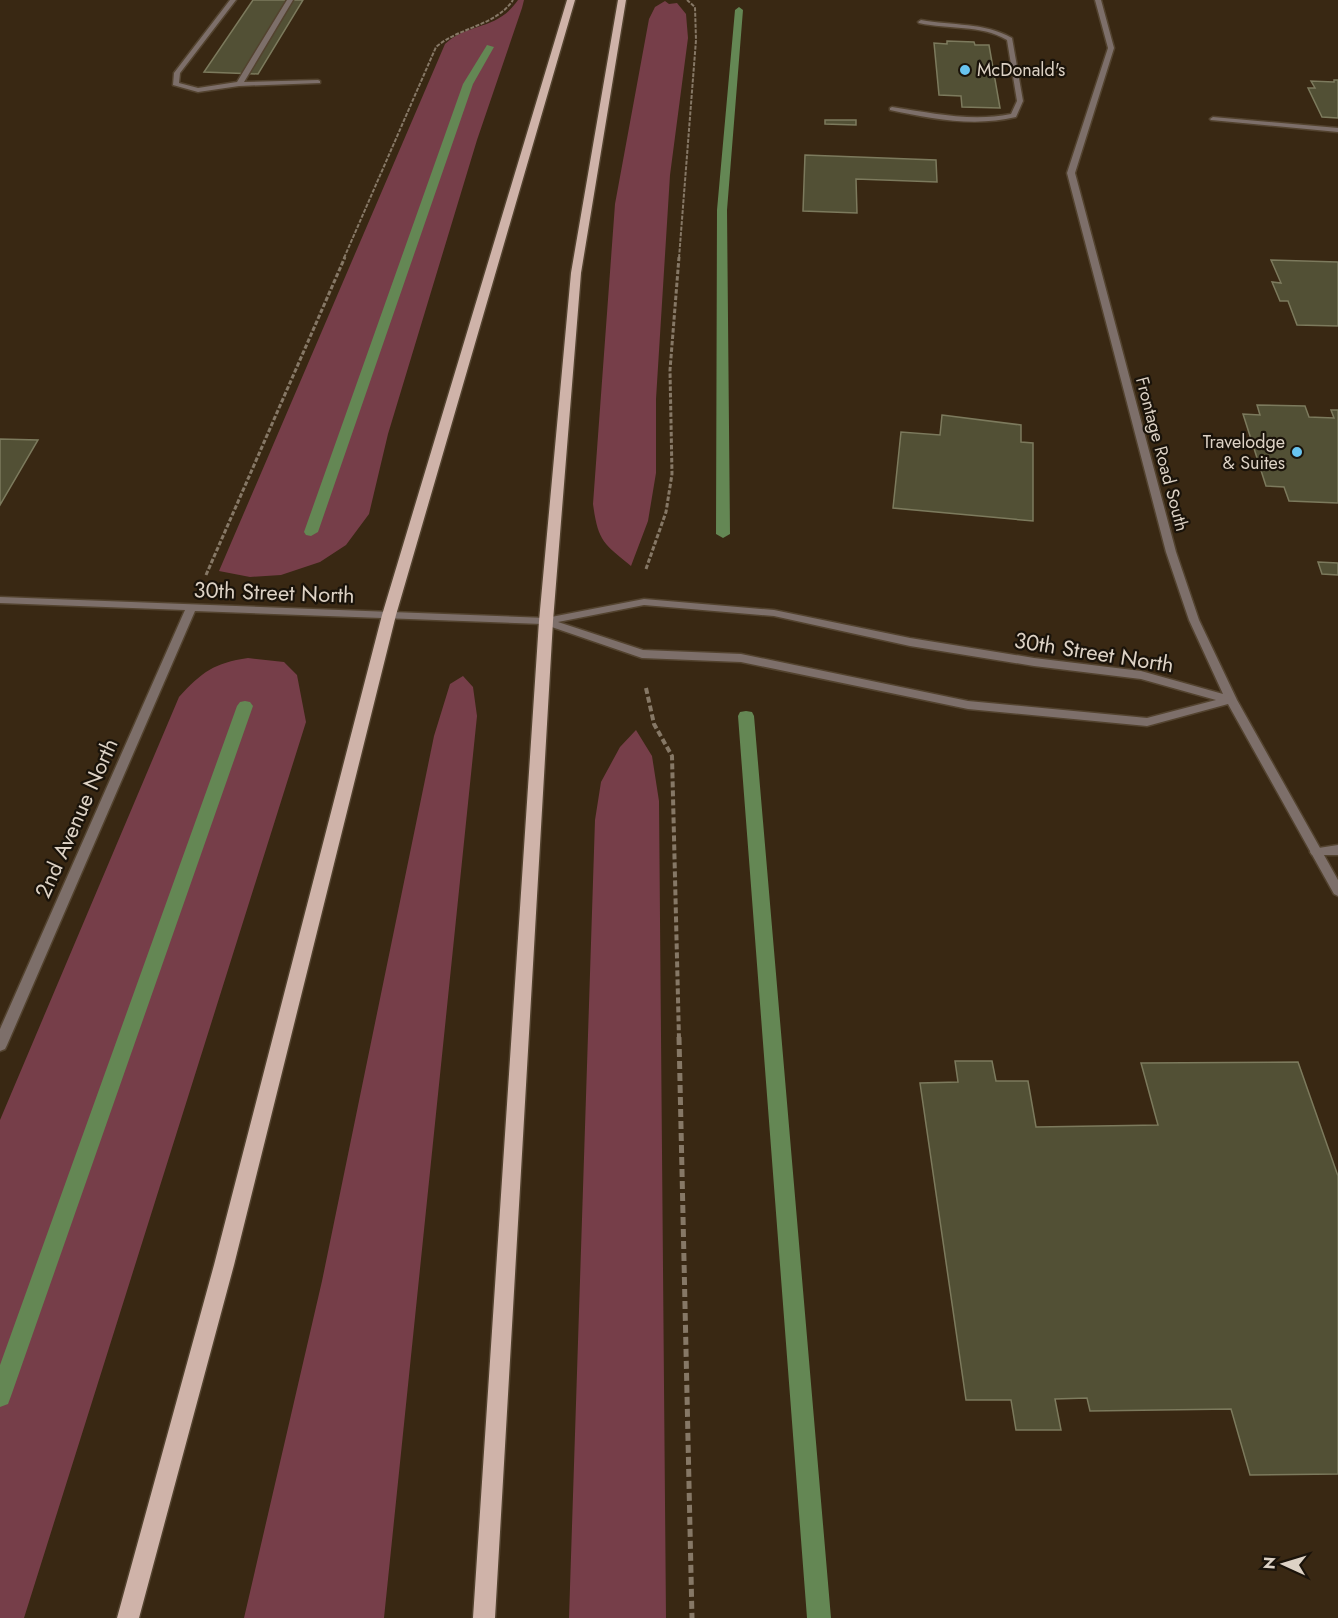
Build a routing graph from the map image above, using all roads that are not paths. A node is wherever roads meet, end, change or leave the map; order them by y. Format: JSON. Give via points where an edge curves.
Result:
{"nodes":[{"id":1,"x":233,"y":0,"type":"edge"},
{"id":2,"x":290,"y":0,"type":"edge"},
{"id":3,"x":571,"y":0,"type":"edge"},
{"id":4,"x":622,"y":0,"type":"edge"},
{"id":5,"x":1098,"y":0,"type":"edge"},
{"id":6,"x":921,"y":22,"type":"dead end"},
{"id":7,"x":318,"y":82,"type":"dead end"},
{"id":8,"x":239,"y":84,"type":"junction"},
{"id":9,"x":892,"y":109,"type":"dead end"},
{"id":10,"x":1213,"y":119,"type":"dead end"},
{"id":11,"x":1338,"y":130,"type":"edge"},
{"id":12,"x":0,"y":600,"type":"edge"},
{"id":13,"x":191,"y":609,"type":"junction"},
{"id":14,"x":389,"y":615,"type":"junction"},
{"id":15,"x":546,"y":621,"type":"junction"},
{"id":16,"x":1231,"y":700,"type":"junction"},
{"id":17,"x":1338,"y":850,"type":"edge"},
{"id":18,"x":1316,"y":852,"type":"junction"},
{"id":19,"x":1338,"y":891,"type":"edge"},
{"id":20,"x":0,"y":1045,"type":"edge"},
{"id":21,"x":128,"y":1618,"type":"edge"},
{"id":22,"x":484,"y":1618,"type":"edge"}],
"edges":[{"from":1,"to":8,"type":"street","via":[[177,73],[175,84],[198,90]]},
{"from":2,"to":8,"type":"street"},
{"from":3,"to":14,"type":"main road"},
{"from":4,"to":15,"type":"main road","via":[[576,273]]},
{"from":5,"to":16,"type":"street","name":"Frontage Road South","via":[[1111,48],[1071,173],[1171,552],[1194,620]]},
{"from":6,"to":9,"type":"street","via":[[1000,32],[1010,39],[1020,101],[1014,116],[1000,120],[957,119]]},
{"from":7,"to":8,"type":"street"},
{"from":10,"to":11,"type":"street"},
{"from":12,"to":13,"type":"street","name":"30th Street North"},
{"from":13,"to":14,"type":"street","name":"30th Street North"},
{"from":13,"to":20,"type":"street","name":"2nd Avenue North"},
{"from":14,"to":15,"type":"street","name":"30th Street North"},
{"from":14,"to":21,"type":"main road","via":[[224,1265]]},
{"from":15,"to":16,"type":"street","name":"30th Street North","via":[[644,602],[774,613],[910,642],[1141,675]]},
{"from":15,"to":16,"type":"street","name":"30th Street North","via":[[642,654],[741,658],[968,705],[1147,722]]},
{"from":15,"to":22,"type":"main road"},
{"from":16,"to":18,"type":"street","name":"Frontage Road South"},
{"from":17,"to":18,"type":"street"},
{"from":18,"to":19,"type":"street","name":"Frontage Road South"}]}
